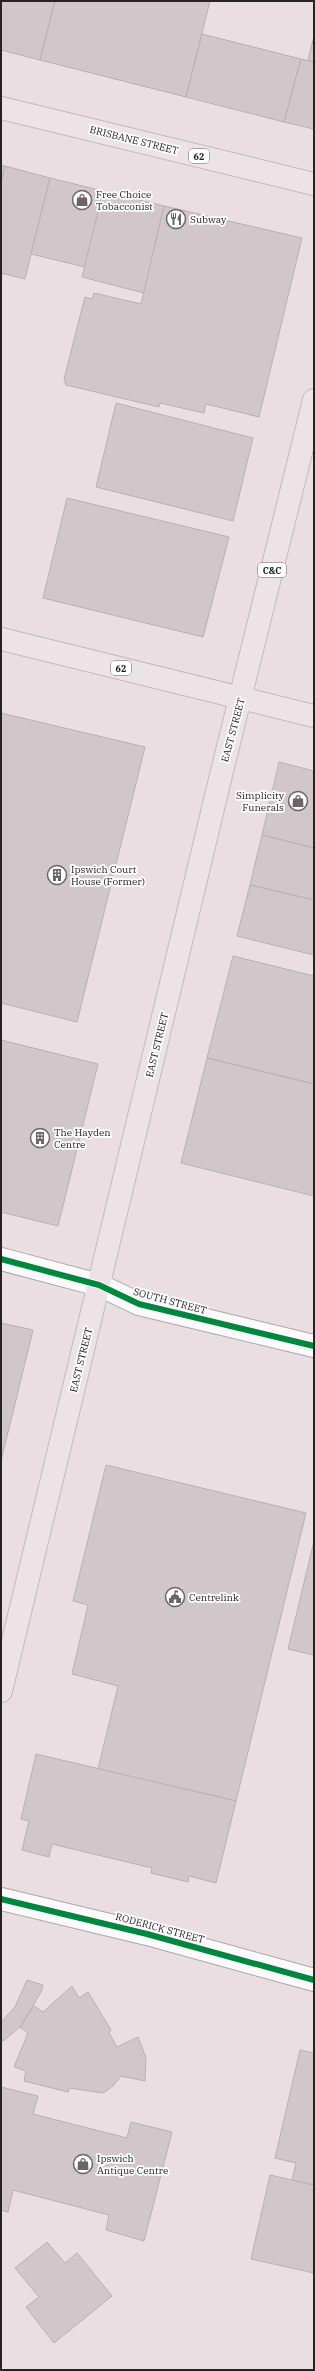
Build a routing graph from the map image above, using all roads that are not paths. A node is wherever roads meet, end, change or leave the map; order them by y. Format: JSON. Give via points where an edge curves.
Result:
{"nodes":[{"id":1,"x":1,"y":108,"type":"edge"},
{"id":2,"x":314,"y":184,"type":"edge"},
{"id":3,"x":314,"y":400,"type":"edge"},
{"id":4,"x":1,"y":639,"type":"edge"},
{"id":5,"x":241,"y":697,"type":"junction"},
{"id":6,"x":314,"y":716,"type":"edge"},
{"id":7,"x":1,"y":1259,"type":"edge"},
{"id":8,"x":99,"y":1285,"type":"junction"},
{"id":9,"x":314,"y":1346,"type":"edge"},
{"id":10,"x":1,"y":1691,"type":"edge"},
{"id":11,"x":1,"y":1899,"type":"edge"},
{"id":12,"x":314,"y":1980,"type":"edge"}],
"edges":[{"from":1,"to":2,"type":"main road","name":"BRISBANE STREET","number":"62"},
{"from":3,"to":5,"type":"main road","name":"EAST STREET","number":"C&C"},
{"from":4,"to":5,"type":"main road","number":"62"},
{"from":5,"to":6,"type":"main road"},
{"from":5,"to":8,"type":"main road","name":"EAST STREET"},
{"from":7,"to":8,"type":"street","name":"SOUTH STREET"},
{"from":8,"to":9,"type":"street","name":"SOUTH STREET","via":[[139,1304]]},
{"from":8,"to":10,"type":"main road","name":"EAST STREET"},
{"from":11,"to":12,"type":"street","name":"RODERICK STREET","via":[[147,1934]]}]}
